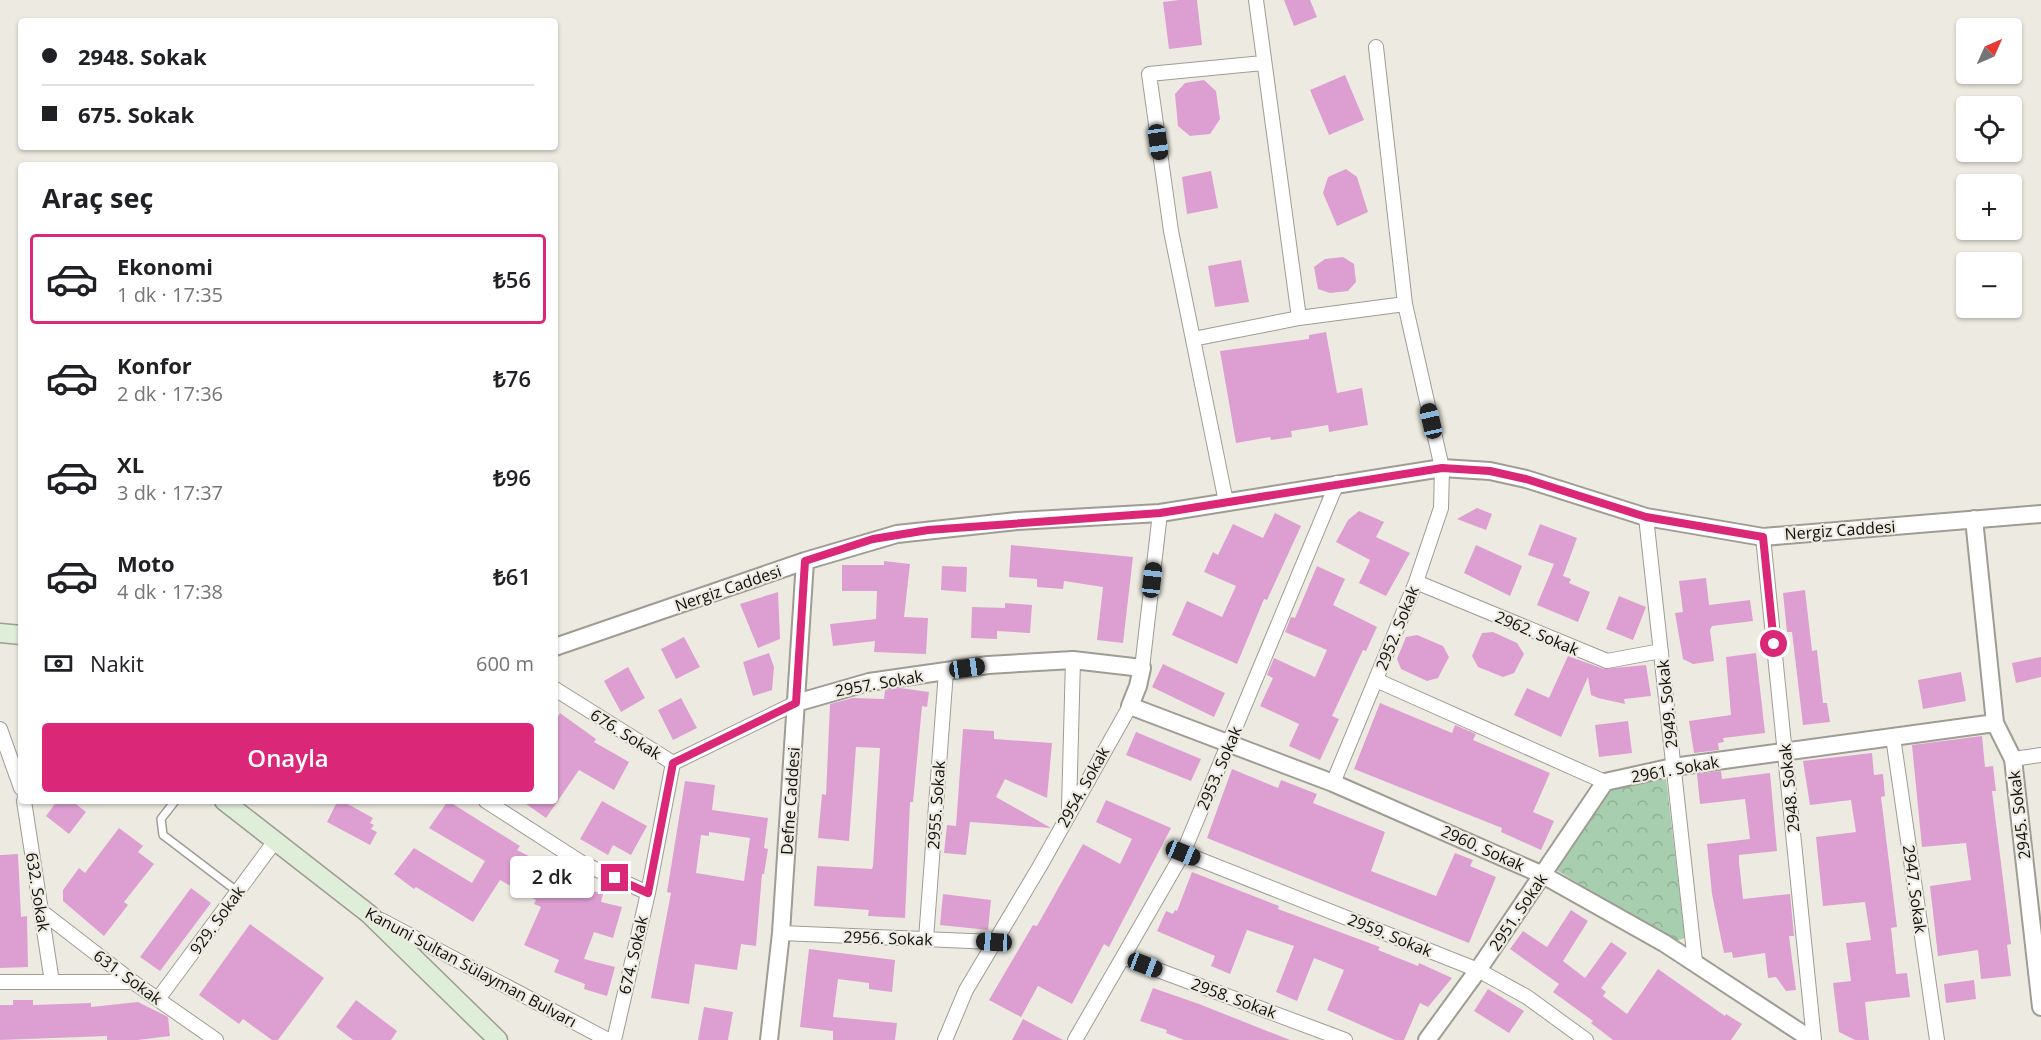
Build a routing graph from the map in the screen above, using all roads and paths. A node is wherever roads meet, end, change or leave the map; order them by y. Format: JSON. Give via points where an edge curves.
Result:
{"nodes":[{"id":1,"x":1256,"y":0,"type":"edge"},
{"id":2,"x":1376,"y":46,"type":"dead end"},
{"id":3,"x":1263,"y":63,"type":"junction"},
{"id":4,"x":1405,"y":304,"type":"junction"},
{"id":5,"x":1299,"y":318,"type":"junction"},
{"id":6,"x":1193,"y":339,"type":"junction"},
{"id":7,"x":1442,"y":468,"type":"junction"},
{"id":8,"x":1337,"y":483,"type":"junction"},
{"id":9,"x":1226,"y":502,"type":"junction"},
{"id":10,"x":1160,"y":513,"type":"junction"},
{"id":11,"x":2041,"y":514,"type":"edge"},
{"id":12,"x":1646,"y":517,"type":"junction"},
{"id":13,"x":1974,"y":519,"type":"junction"},
{"id":14,"x":1763,"y":537,"type":"junction"},
{"id":15,"x":805,"y":561,"type":"junction"},
{"id":16,"x":1416,"y":582,"type":"junction"},
{"id":17,"x":0,"y":633,"type":"edge"},
{"id":18,"x":18,"y":635,"type":"edge"},
{"id":19,"x":558,"y":646,"type":"edge"},
{"id":20,"x":1661,"y":651,"type":"junction"},
{"id":21,"x":1073,"y":660,"type":"junction"},
{"id":22,"x":1142,"y":668,"type":"junction"},
{"id":23,"x":946,"y":671,"type":"junction"},
{"id":24,"x":1376,"y":680,"type":"junction"},
{"id":25,"x":558,"y":691,"type":"edge"},
{"id":26,"x":796,"y":703,"type":"junction"},
{"id":27,"x":1130,"y":706,"type":"junction"},
{"id":28,"x":1995,"y":723,"type":"junction"},
{"id":29,"x":0,"y":729,"type":"edge"},
{"id":30,"x":1893,"y":737,"type":"junction"},
{"id":31,"x":1229,"y":744,"type":"junction"},
{"id":32,"x":1785,"y":752,"type":"junction"},
{"id":33,"x":2041,"y":755,"type":"edge"},
{"id":34,"x":2013,"y":759,"type":"junction"},
{"id":35,"x":673,"y":763,"type":"junction"},
{"id":36,"x":1674,"y":767,"type":"junction"},
{"id":37,"x":18,"y":780,"type":"edge"},
{"id":38,"x":1605,"y":782,"type":"junction"},
{"id":39,"x":1333,"y":783,"type":"junction"},
{"id":40,"x":24,"y":804,"type":"edge"},
{"id":41,"x":173,"y":804,"type":"edge"},
{"id":42,"x":228,"y":804,"type":"edge"},
{"id":43,"x":491,"y":804,"type":"edge"},
{"id":44,"x":1069,"y":811,"type":"junction"},
{"id":45,"x":275,"y":841,"type":"junction"},
{"id":46,"x":1183,"y":853,"type":"junction"},
{"id":47,"x":1543,"y":875,"type":"junction"},
{"id":48,"x":238,"y":892,"type":"junction"},
{"id":49,"x":648,"y":893,"type":"junction"},
{"id":50,"x":41,"y":911,"type":"junction"},
{"id":51,"x":369,"y":914,"type":"junction"},
{"id":52,"x":781,"y":933,"type":"junction"},
{"id":53,"x":926,"y":939,"type":"junction"},
{"id":54,"x":994,"y":942,"type":"junction"},
{"id":55,"x":1123,"y":957,"type":"junction"},
{"id":56,"x":1695,"y":962,"type":"junction"},
{"id":57,"x":1478,"y":970,"type":"junction"},
{"id":58,"x":0,"y":982,"type":"edge"},
{"id":59,"x":51,"y":982,"type":"junction"},
{"id":60,"x":133,"y":982,"type":"junction"},
{"id":61,"x":158,"y":999,"type":"junction"},
{"id":62,"x":2041,"y":1007,"type":"edge"},
{"id":63,"x":216,"y":1040,"type":"edge"},
{"id":64,"x":498,"y":1040,"type":"edge"},
{"id":65,"x":608,"y":1040,"type":"edge"},
{"id":66,"x":614,"y":1040,"type":"edge"},
{"id":67,"x":769,"y":1040,"type":"edge"},
{"id":68,"x":945,"y":1040,"type":"edge"},
{"id":69,"x":1075,"y":1040,"type":"edge"},
{"id":70,"x":1346,"y":1040,"type":"edge"},
{"id":71,"x":1427,"y":1040,"type":"edge"},
{"id":72,"x":1586,"y":1040,"type":"edge"},
{"id":73,"x":1813,"y":1040,"type":"edge"},
{"id":74,"x":1937,"y":1040,"type":"edge"}],
"edges":[{"from":1,"to":3,"type":"street"},
{"from":2,"to":4,"type":"street","name":"2952. Sokak"},
{"from":3,"to":5,"type":"street"},
{"from":3,"to":6,"type":"street","via":[[1149,75],[1171,231]]},
{"from":4,"to":5,"type":"street"},
{"from":4,"to":7,"type":"street","name":"2952. Sokak"},
{"from":5,"to":6,"type":"street"},
{"from":6,"to":9,"type":"street"},
{"from":7,"to":8,"type":"street","name":"Nergiz Caddesi"},
{"from":7,"to":12,"type":"street","name":"Nergiz Caddesi","via":[[1490,471],[1526,479]]},
{"from":7,"to":16,"type":"street","name":"2952. Sokak","via":[[1441,508]]},
{"from":8,"to":9,"type":"street","name":"Nergiz Caddesi"},
{"from":8,"to":31,"type":"street","name":"2953. Sokak"},
{"from":9,"to":10,"type":"street","name":"Nergiz Caddesi"},
{"from":10,"to":15,"type":"street","name":"Nergiz Caddesi","via":[[928,530],[873,539]]},
{"from":10,"to":22,"type":"street","name":"2954. Sokak"},
{"from":11,"to":13,"type":"street","name":"Nergiz Caddesi"},
{"from":12,"to":14,"type":"street","name":"Nergiz Caddesi"},
{"from":12,"to":20,"type":"street","name":"2949. Sokak"},
{"from":13,"to":14,"type":"street","name":"Nergiz Caddesi"},
{"from":13,"to":28,"type":"street","name":"2945. Sokak"},
{"from":14,"to":32,"type":"street","name":"2948. Sokak"},
{"from":15,"to":19,"type":"street","name":"Nergiz Caddesi"},
{"from":15,"to":26,"type":"street","name":"Defne Caddesi"},
{"from":16,"to":20,"type":"street","name":"2962. Sokak","via":[[1607,661]]},
{"from":16,"to":24,"type":"street","name":"2952. Sokak"},
{"from":17,"to":18,"type":"main road"},
{"from":20,"to":36,"type":"street","name":"2949. Sokak"},
{"from":21,"to":22,"type":"street","name":"2957. Sokak"},
{"from":21,"to":23,"type":"street","name":"2957. Sokak"},
{"from":21,"to":44,"type":"street"},
{"from":22,"to":27,"type":"street","name":"2954. Sokak"},
{"from":23,"to":26,"type":"street","name":"2957. Sokak","via":[[869,682]]},
{"from":23,"to":53,"type":"street","name":"2955. Sokak"},
{"from":24,"to":38,"type":"street"},
{"from":24,"to":39,"type":"street","name":"2952. Sokak"},
{"from":25,"to":35,"type":"street","name":"676. Sokak"},
{"from":26,"to":35,"type":"street","name":"676. Sokak"},
{"from":26,"to":52,"type":"street","name":"Defne Caddesi"},
{"from":27,"to":31,"type":"street","name":"2960. Sokak"},
{"from":27,"to":44,"type":"street","name":"2954. Sokak"},
{"from":28,"to":30,"type":"street","name":"2961. Sokak"},
{"from":28,"to":34,"type":"street","name":"2945. Sokak"},
{"from":29,"to":37,"type":"street"},
{"from":30,"to":32,"type":"street","name":"2961. Sokak"},
{"from":30,"to":74,"type":"street","name":"2947. Sokak"},
{"from":31,"to":39,"type":"street","name":"2960. Sokak"},
{"from":31,"to":46,"type":"street","name":"2953. Sokak"},
{"from":32,"to":36,"type":"street","name":"2961. Sokak"},
{"from":32,"to":73,"type":"street","name":"2948. Sokak"},
{"from":33,"to":34,"type":"street"},
{"from":34,"to":62,"type":"street","name":"2945. Sokak"},
{"from":35,"to":49,"type":"street","name":"674. Sokak"},
{"from":36,"to":38,"type":"street","name":"2961. Sokak"},
{"from":36,"to":56,"type":"street","name":"2949. Sokak"},
{"from":38,"to":47,"type":"street","name":"2951. Sokak"},
{"from":39,"to":47,"type":"street","name":"2960. Sokak"},
{"from":40,"to":50,"type":"street","name":"632. Sokak"},
{"from":41,"to":48,"type":"lane","via":[[161,819],[163,835]]},
{"from":42,"to":45,"type":"main road","name":"Kanuni Sultan Sülayman Bulvarı"},
{"from":43,"to":49,"type":"street","via":[[582,863]]},
{"from":44,"to":54,"type":"street","name":"2954. Sokak"},
{"from":45,"to":48,"type":"street","name":"929. Sokak"},
{"from":45,"to":51,"type":"main road","name":"Kanuni Sultan Sülayman Bulvarı"},
{"from":46,"to":55,"type":"street","name":"2953. Sokak"},
{"from":46,"to":57,"type":"street","name":"2959. Sokak"},
{"from":47,"to":56,"type":"street","name":"2960. Sokak"},
{"from":47,"to":57,"type":"street","name":"2951. Sokak"},
{"from":48,"to":61,"type":"street","name":"929. Sokak"},
{"from":49,"to":66,"type":"street","name":"674. Sokak"},
{"from":50,"to":59,"type":"street","name":"632. Sokak"},
{"from":50,"to":60,"type":"street","name":"631. Sokak"},
{"from":51,"to":64,"type":"main road"},
{"from":51,"to":65,"type":"street","name":"Kanuni Sultan Sülayman Bulvarı"},
{"from":52,"to":53,"type":"street","name":"2956. Sokak"},
{"from":52,"to":67,"type":"street","name":"Defne Caddesi"},
{"from":53,"to":54,"type":"street","name":"2956. Sokak"},
{"from":54,"to":68,"type":"street","name":"2954. Sokak","via":[[954,1015]]},
{"from":55,"to":69,"type":"street","name":"2953. Sokak"},
{"from":55,"to":70,"type":"street","name":"2958. Sokak"},
{"from":56,"to":73,"type":"street","name":"2960. Sokak"},
{"from":57,"to":71,"type":"street","name":"2951. Sokak"},
{"from":57,"to":72,"type":"street","name":"2959. Sokak","via":[[1518,992]]},
{"from":58,"to":59,"type":"street"},
{"from":59,"to":60,"type":"street"},
{"from":60,"to":61,"type":"street","name":"631. Sokak"},
{"from":61,"to":63,"type":"street","name":"631. Sokak"}]}
